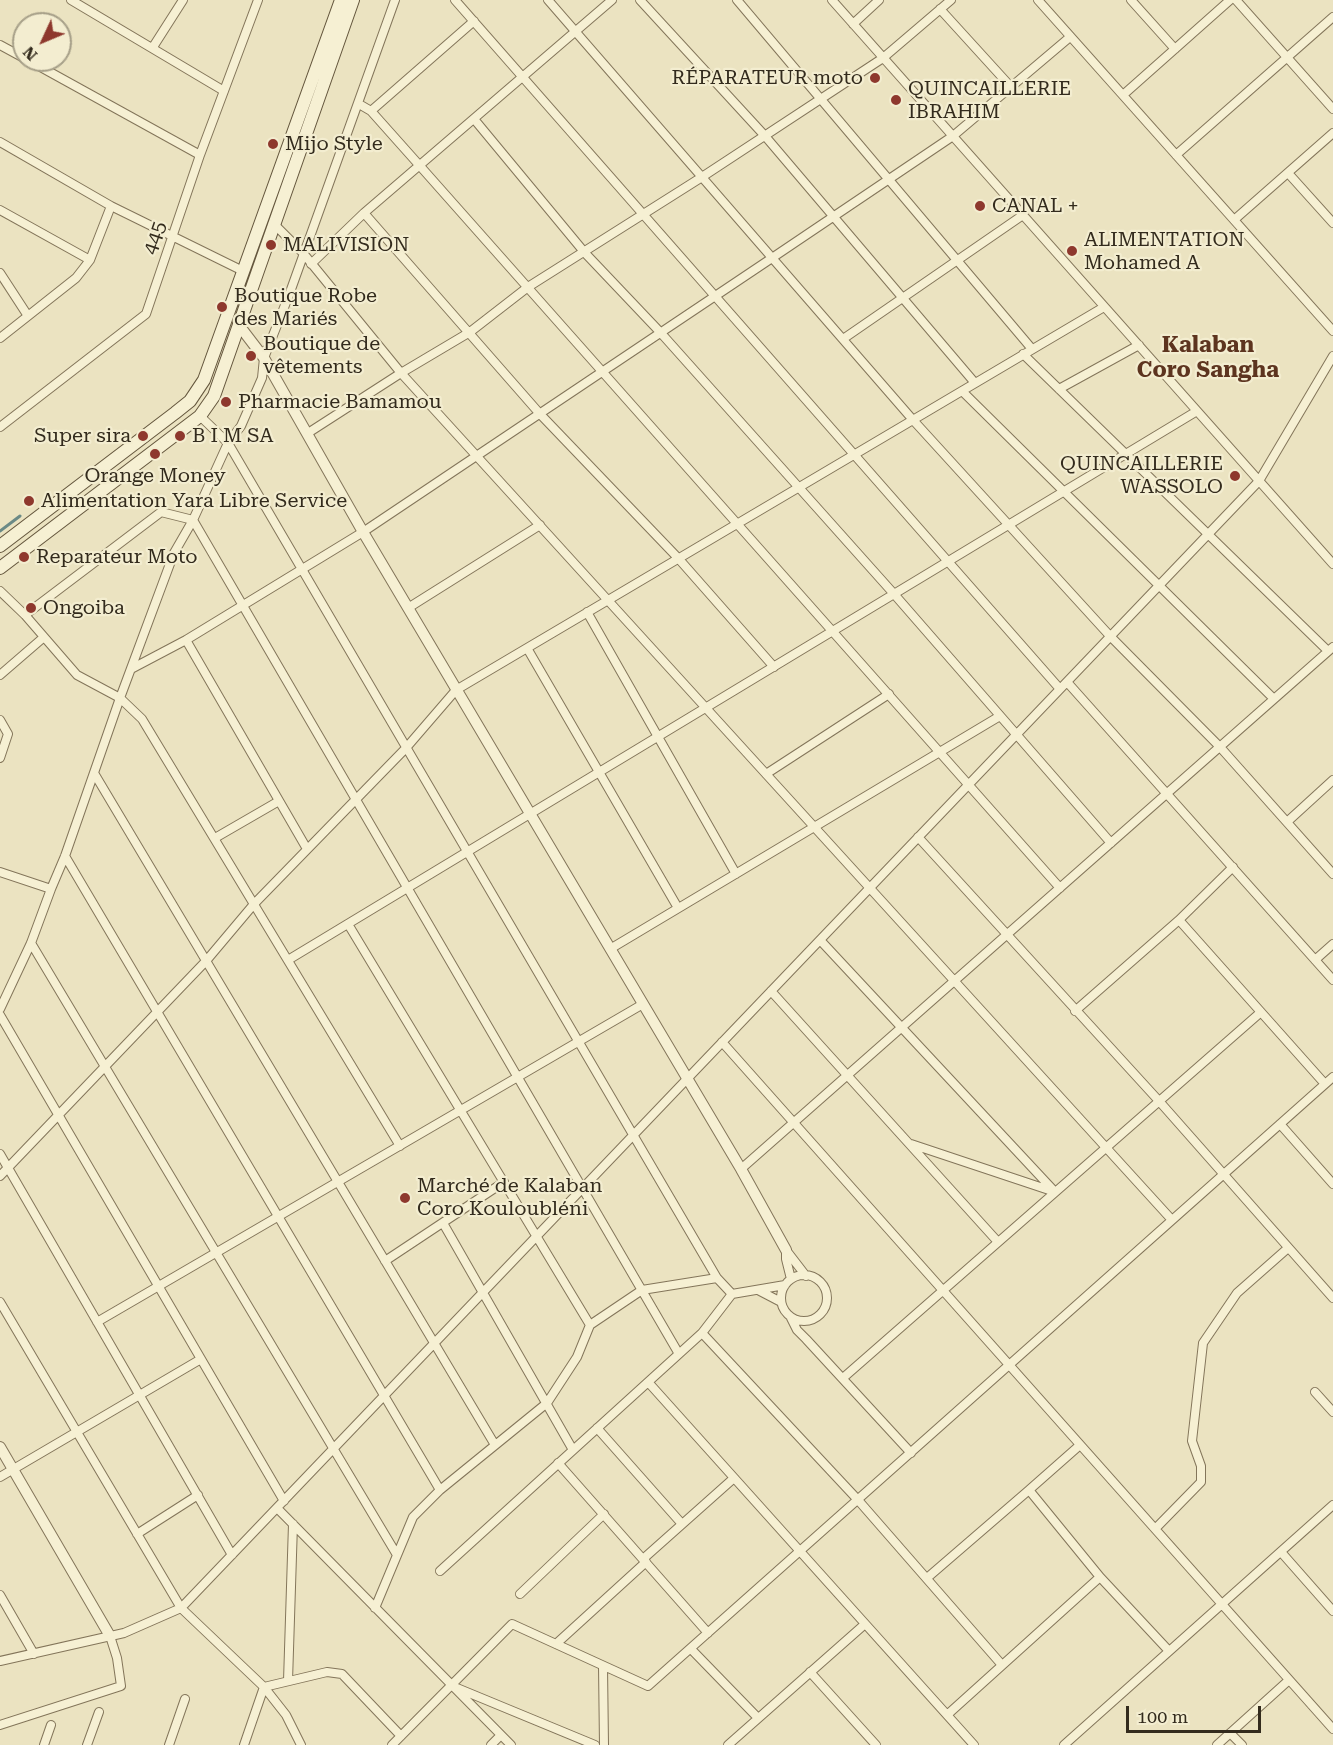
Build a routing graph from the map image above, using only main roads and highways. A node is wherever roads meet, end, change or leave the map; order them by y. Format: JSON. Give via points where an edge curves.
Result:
{"nodes":[{"id":1,"x":341,"y":0,"type":"edge"},
{"id":2,"x":354,"y":0,"type":"edge"},
{"id":3,"x":0,"y":546,"type":"edge"},
{"id":4,"x":0,"y":568,"type":"edge"}],
"edges":[{"from":1,"to":3,"type":"main road","via":[[204,380],[190,401]]},
{"from":2,"to":4,"type":"main road","via":[[214,396],[200,416]]}]}
